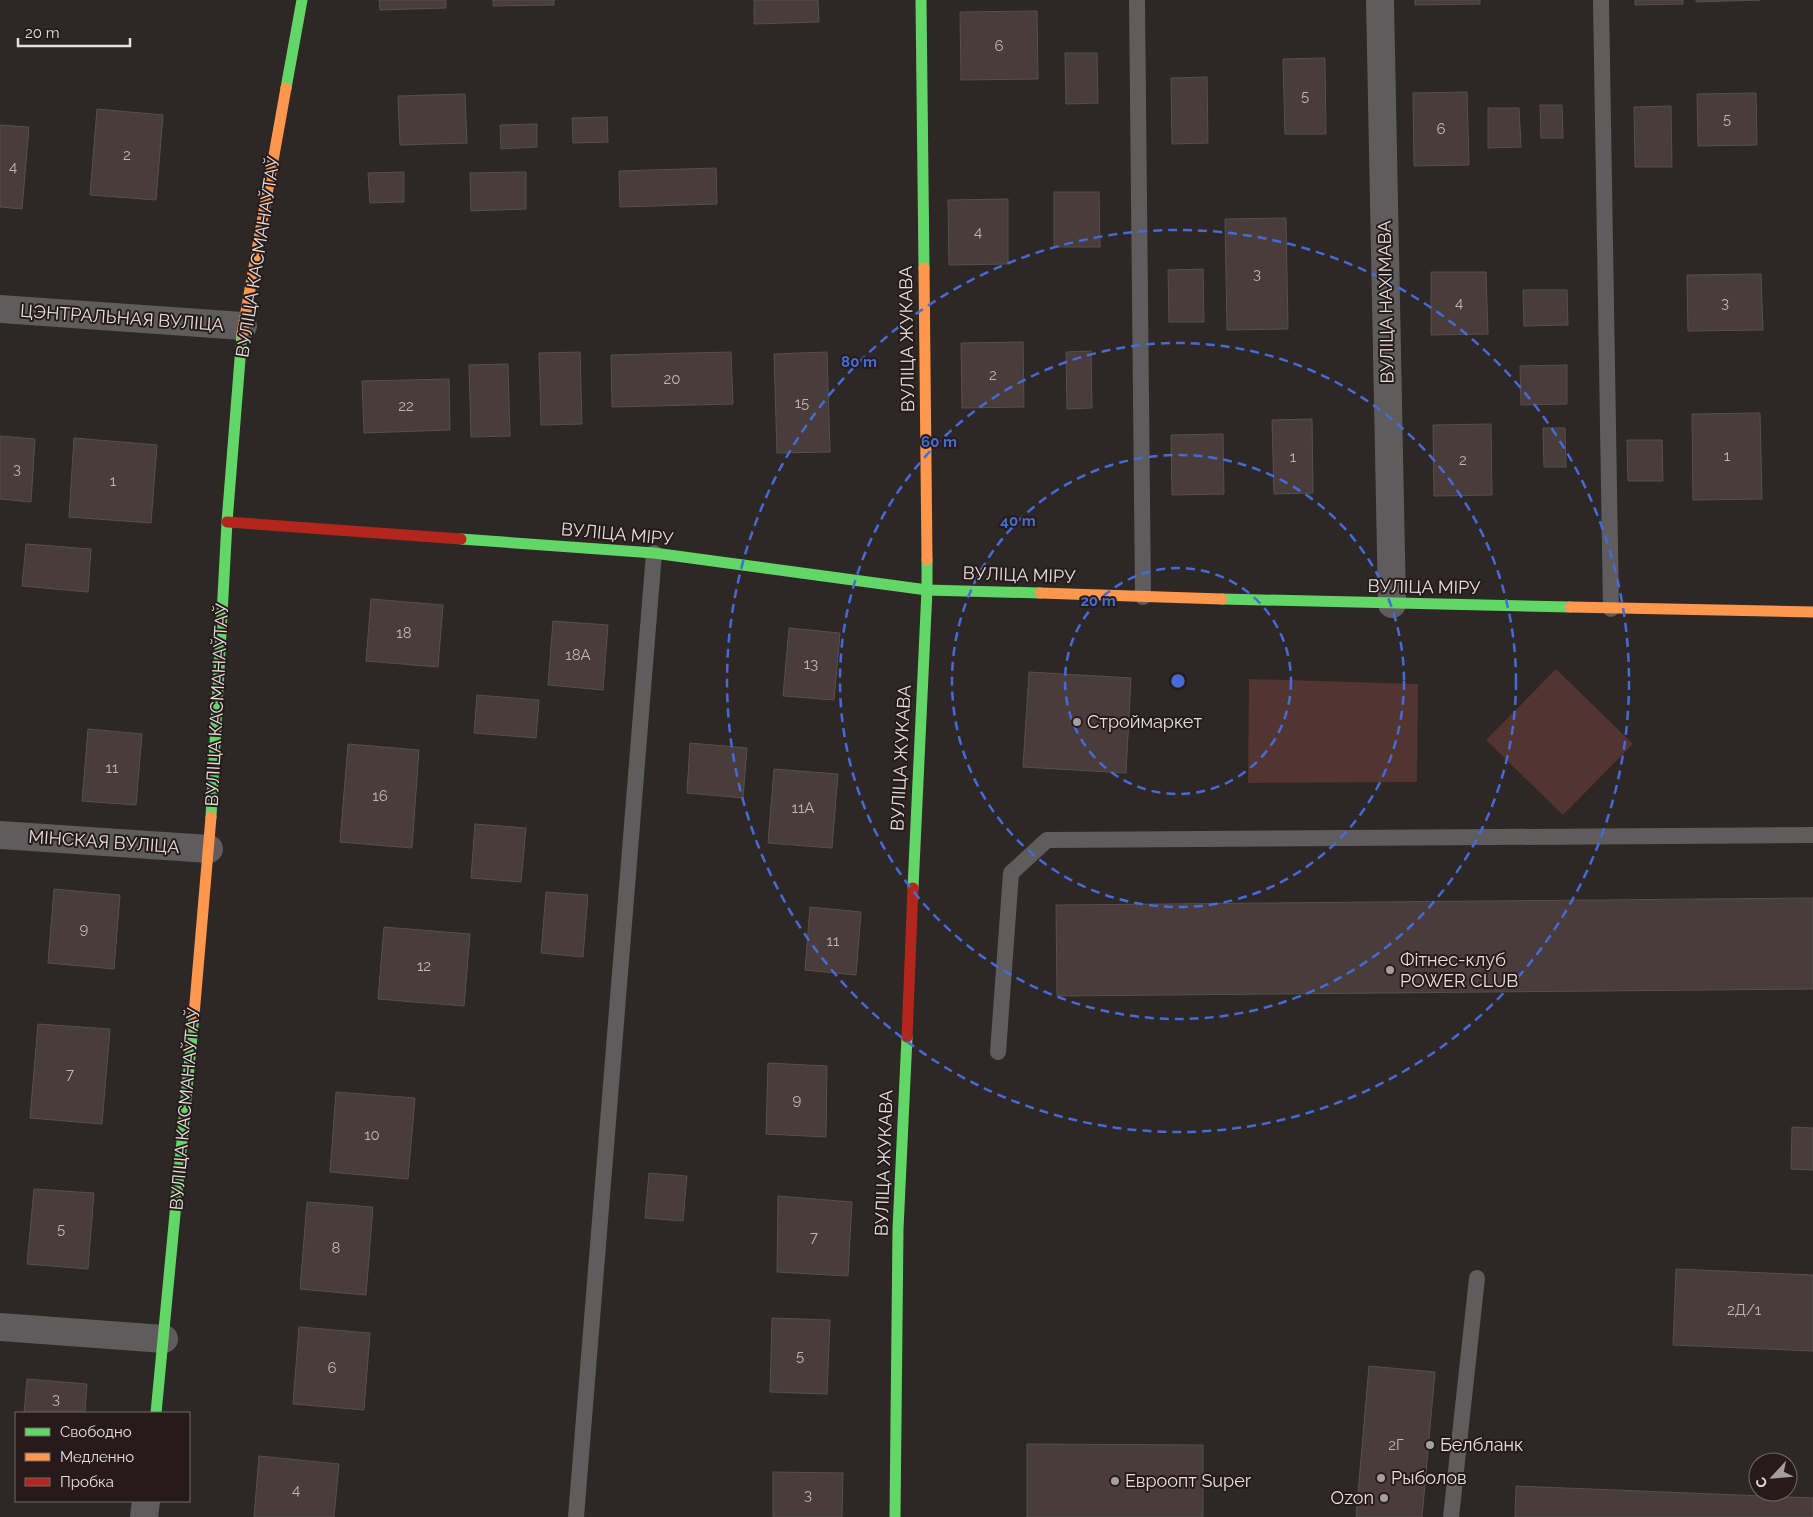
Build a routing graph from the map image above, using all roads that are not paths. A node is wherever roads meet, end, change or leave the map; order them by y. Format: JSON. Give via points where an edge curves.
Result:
{"nodes":[{"id":1,"x":302,"y":0,"type":"edge"},
{"id":2,"x":921,"y":0,"type":"edge"},
{"id":3,"x":1137,"y":0,"type":"edge"},
{"id":4,"x":1380,"y":0,"type":"edge"},
{"id":5,"x":1601,"y":0,"type":"edge"},
{"id":6,"x":0,"y":309,"type":"edge"},
{"id":7,"x":243,"y":326,"type":"junction"},
{"id":8,"x":227,"y":522,"type":"junction"},
{"id":9,"x":654,"y":553,"type":"junction"},
{"id":10,"x":927,"y":590,"type":"junction"},
{"id":11,"x":1143,"y":597,"type":"junction"},
{"id":12,"x":1392,"y":604,"type":"junction"},
{"id":13,"x":1611,"y":609,"type":"junction"},
{"id":14,"x":1813,"y":612,"type":"edge"},
{"id":15,"x":0,"y":835,"type":"edge"},
{"id":16,"x":1813,"y":835,"type":"edge"},
{"id":17,"x":208,"y":849,"type":"junction"},
{"id":18,"x":998,"y":1052,"type":"dead end"},
{"id":19,"x":1477,"y":1278,"type":"dead end"},
{"id":20,"x":0,"y":1327,"type":"edge"},
{"id":21,"x":164,"y":1339,"type":"junction"},
{"id":22,"x":156,"y":1412,"type":"edge"},
{"id":23,"x":146,"y":1502,"type":"edge"},
{"id":24,"x":144,"y":1517,"type":"edge"},
{"id":25,"x":576,"y":1517,"type":"edge"},
{"id":26,"x":895,"y":1517,"type":"edge"},
{"id":27,"x":1451,"y":1517,"type":"edge"}],
"edges":[{"from":1,"to":7,"type":"street","name":"ВУЛІЦА КАСМАНАЎТАЎ"},
{"from":2,"to":10,"type":"street","name":"ВУЛІЦА ЖУКАВА"},
{"from":3,"to":11,"type":"lane"},
{"from":4,"to":12,"type":"street","name":"ВУЛІЦА НАХІМАВА"},
{"from":5,"to":13,"type":"lane"},
{"from":6,"to":7,"type":"street","name":"ЦЭНТРАЛЬНАЯ ВУЛІЦА"},
{"from":7,"to":8,"type":"street","name":"ВУЛІЦА КАСМАНАЎТАЎ"},
{"from":8,"to":9,"type":"street","name":"ВУЛІЦА МІРУ"},
{"from":8,"to":17,"type":"street","name":"ВУЛІЦА КАСМАНАЎТАЎ"},
{"from":9,"to":10,"type":"street","name":"ВУЛІЦА МІРУ"},
{"from":9,"to":25,"type":"lane"},
{"from":10,"to":11,"type":"street","name":"ВУЛІЦА МІРУ"},
{"from":10,"to":26,"type":"street","name":"ВУЛІЦА ЖУКАВА","via":[[898,1229]]},
{"from":11,"to":12,"type":"street","name":"ВУЛІЦА МІРУ"},
{"from":12,"to":13,"type":"street","name":"ВУЛІЦА МІРУ"},
{"from":13,"to":14,"type":"street","name":"ВУЛІЦА МІРУ"},
{"from":15,"to":17,"type":"street","name":"МІНСКАЯ ВУЛІЦА"},
{"from":16,"to":18,"type":"lane","via":[[1047,840],[1011,873]]},
{"from":17,"to":21,"type":"street","name":"ВУЛІЦА КАСМАНАЎТАЎ"},
{"from":19,"to":27,"type":"lane"},
{"from":20,"to":21,"type":"street"},
{"from":21,"to":22,"type":"street","name":"ВУЛІЦА КАСМАНАЎТАЎ"},
{"from":23,"to":24,"type":"street"}]}
